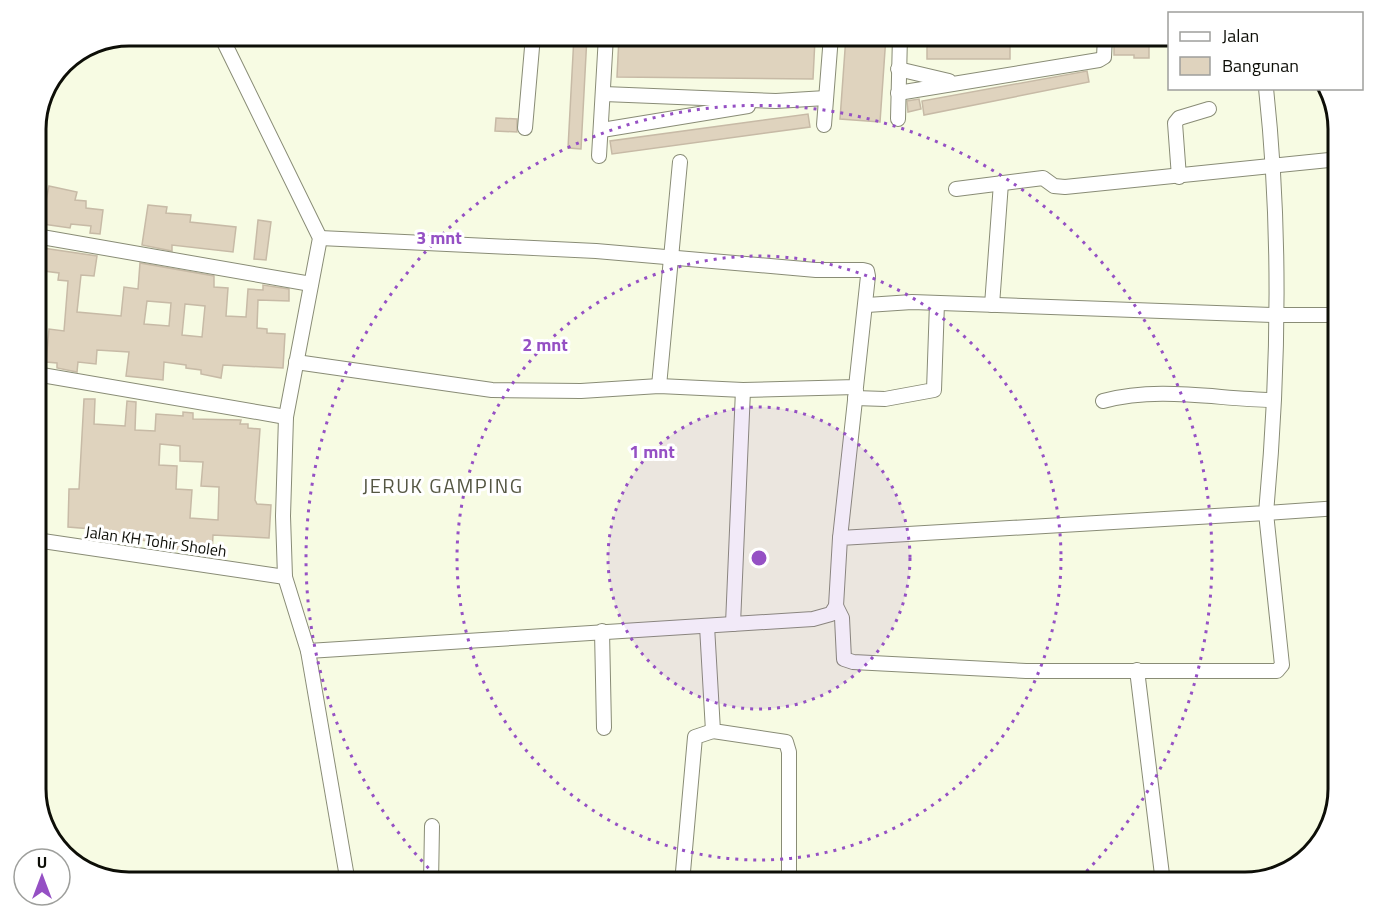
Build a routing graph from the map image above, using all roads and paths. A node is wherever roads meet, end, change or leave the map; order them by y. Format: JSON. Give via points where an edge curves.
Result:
{"nodes":[{"id":1,"x":226,"y":46,"type":"edge"},
{"id":2,"x":531,"y":46,"type":"edge"},
{"id":3,"x":606,"y":46,"type":"edge"},
{"id":4,"x":830,"y":46,"type":"edge"},
{"id":5,"x":899,"y":46,"type":"edge"},
{"id":6,"x":1105,"y":46,"type":"edge"},
{"id":7,"x":898,"y":69,"type":"junction"},
{"id":8,"x":955,"y":83,"type":"junction"},
{"id":9,"x":1266,"y":90,"type":"edge"},
{"id":10,"x":898,"y":93,"type":"junction"},
{"id":11,"x":604,"y":94,"type":"junction"},
{"id":12,"x":826,"y":98,"type":"junction"},
{"id":13,"x":776,"y":101,"type":"junction"},
{"id":14,"x":1209,"y":109,"type":"dead end"},
{"id":15,"x":898,"y":119,"type":"dead end"},
{"id":16,"x":824,"y":125,"type":"dead end"},
{"id":17,"x":525,"y":128,"type":"dead end"},
{"id":18,"x":602,"y":130,"type":"junction"},
{"id":19,"x":599,"y":156,"type":"dead end"},
{"id":20,"x":1328,"y":161,"type":"edge"},
{"id":21,"x":680,"y":162,"type":"dead end"},
{"id":22,"x":1274,"y":168,"type":"junction"},
{"id":23,"x":1179,"y":177,"type":"junction"},
{"id":24,"x":1001,"y":183,"type":"junction"},
{"id":25,"x":956,"y":189,"type":"dead end"},
{"id":26,"x":315,"y":226,"type":"junction"},
{"id":27,"x":47,"y":238,"type":"edge"},
{"id":28,"x":671,"y":257,"type":"junction"},
{"id":29,"x":305,"y":283,"type":"junction"},
{"id":30,"x":937,"y":303,"type":"junction"},
{"id":31,"x":992,"y":304,"type":"junction"},
{"id":32,"x":867,"y":305,"type":"junction"},
{"id":33,"x":1275,"y":315,"type":"junction"},
{"id":34,"x":1328,"y":315,"type":"edge"},
{"id":35,"x":296,"y":362,"type":"junction"},
{"id":36,"x":47,"y":376,"type":"edge"},
{"id":37,"x":659,"y":386,"type":"junction"},
{"id":38,"x":743,"y":390,"type":"junction"},
{"id":39,"x":856,"y":392,"type":"junction"},
{"id":40,"x":1273,"y":400,"type":"junction"},
{"id":41,"x":1103,"y":401,"type":"dead end"},
{"id":42,"x":280,"y":416,"type":"junction"},
{"id":43,"x":1328,"y":509,"type":"edge"},
{"id":44,"x":1266,"y":513,"type":"junction"},
{"id":45,"x":840,"y":538,"type":"junction"},
{"id":46,"x":47,"y":542,"type":"edge"},
{"id":47,"x":279,"y":576,"type":"junction"},
{"id":48,"x":836,"y":606,"type":"junction"},
{"id":49,"x":733,"y":624,"type":"junction"},
{"id":50,"x":707,"y":626,"type":"junction"},
{"id":51,"x":602,"y":631,"type":"junction"},
{"id":52,"x":308,"y":651,"type":"junction"},
{"id":53,"x":1137,"y":670,"type":"junction"},
{"id":54,"x":604,"y":728,"type":"dead end"},
{"id":55,"x":713,"y":731,"type":"junction"},
{"id":56,"x":432,"y":826,"type":"dead end"},
{"id":57,"x":346,"y":872,"type":"edge"},
{"id":58,"x":431,"y":872,"type":"edge"},
{"id":59,"x":683,"y":872,"type":"edge"},
{"id":60,"x":789,"y":872,"type":"edge"},
{"id":61,"x":1162,"y":872,"type":"edge"}],
"edges":[{"from":1,"to":26,"type":"street"},
{"from":2,"to":17,"type":"street"},
{"from":3,"to":11,"type":"street"},
{"from":4,"to":12,"type":"street"},
{"from":5,"to":7,"type":"street"},
{"from":6,"to":8,"type":"street","via":[[1104,57],[1099,60]]},
{"from":7,"to":8,"type":"street"},
{"from":7,"to":10,"type":"street"},
{"from":8,"to":10,"type":"street"},
{"from":9,"to":22,"type":"street"},
{"from":10,"to":15,"type":"street"},
{"from":11,"to":13,"type":"street"},
{"from":11,"to":18,"type":"street"},
{"from":12,"to":13,"type":"street"},
{"from":12,"to":16,"type":"street"},
{"from":13,"to":18,"type":"street"},
{"from":14,"to":23,"type":"street","via":[[1179,118],[1175,123]]},
{"from":18,"to":19,"type":"street"},
{"from":20,"to":22,"type":"street"},
{"from":21,"to":28,"type":"street"},
{"from":22,"to":23,"type":"street"},
{"from":22,"to":33,"type":"street"},
{"from":23,"to":24,"type":"street","via":[[1065,187],[1054,186],[1043,178]]},
{"from":24,"to":25,"type":"street"},
{"from":24,"to":31,"type":"street"},
{"from":26,"to":28,"type":"street"},
{"from":26,"to":29,"type":"street"},
{"from":27,"to":29,"type":"street"},
{"from":28,"to":32,"type":"street","via":[[816,270],[863,270],[868,276]]},
{"from":28,"to":37,"type":"street"},
{"from":29,"to":35,"type":"street"},
{"from":30,"to":31,"type":"street"},
{"from":30,"to":32,"type":"street"},
{"from":30,"to":39,"type":"street","via":[[934,390],[885,399]]},
{"from":31,"to":33,"type":"street"},
{"from":32,"to":39,"type":"street"},
{"from":33,"to":34,"type":"street"},
{"from":33,"to":40,"type":"street"},
{"from":35,"to":37,"type":"street","via":[[492,390],[581,391]]},
{"from":35,"to":42,"type":"street"},
{"from":36,"to":42,"type":"street"},
{"from":37,"to":38,"type":"street"},
{"from":38,"to":39,"type":"street"},
{"from":38,"to":49,"type":"street"},
{"from":39,"to":45,"type":"street"},
{"from":40,"to":41,"type":"street","via":[[1163,392]]},
{"from":40,"to":44,"type":"street"},
{"from":42,"to":47,"type":"street","via":[[283,516]]},
{"from":43,"to":44,"type":"street"},
{"from":44,"to":45,"type":"street"},
{"from":44,"to":53,"type":"street","via":[[1281,668],[1262,672]]},
{"from":45,"to":48,"type":"street"},
{"from":46,"to":47,"type":"street","name":"Jalan KH Tohir Sholeh"},
{"from":47,"to":52,"type":"street"},
{"from":48,"to":49,"type":"street","via":[[831,614],[813,619]]},
{"from":48,"to":53,"type":"street","via":[[842,618],[846,661],[1026,671]]},
{"from":49,"to":50,"type":"street"},
{"from":50,"to":51,"type":"street"},
{"from":50,"to":55,"type":"street"},
{"from":51,"to":52,"type":"street"},
{"from":51,"to":54,"type":"street"},
{"from":52,"to":57,"type":"street"},
{"from":53,"to":61,"type":"street"},
{"from":55,"to":59,"type":"street","via":[[695,737]]},
{"from":55,"to":60,"type":"street","via":[[786,742]]},
{"from":56,"to":58,"type":"street"}]}
